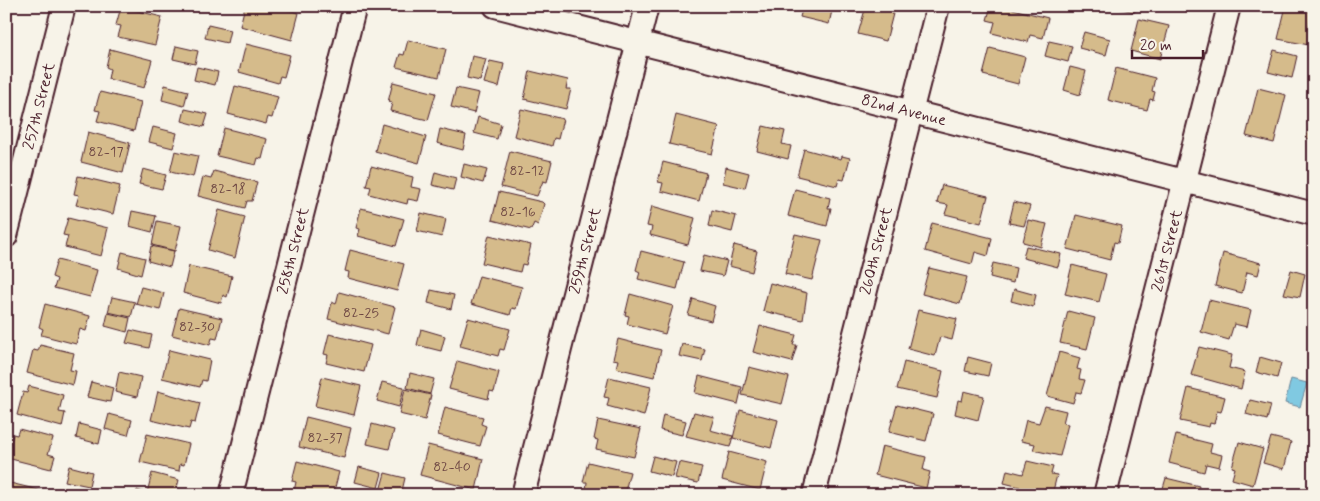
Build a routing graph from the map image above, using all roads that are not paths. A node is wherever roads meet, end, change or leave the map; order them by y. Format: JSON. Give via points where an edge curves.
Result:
{"nodes":[{"id":1,"x":64,"y":6,"type":"edge"},
{"id":2,"x":355,"y":6,"type":"edge"},
{"id":3,"x":495,"y":6,"type":"edge"},
{"id":4,"x":647,"y":6,"type":"edge"},
{"id":5,"x":938,"y":6,"type":"edge"},
{"id":6,"x":1229,"y":6,"type":"edge"},
{"id":7,"x":638,"y":42,"type":"junction"},
{"id":8,"x":911,"y":112,"type":"junction"},
{"id":9,"x":1185,"y":181,"type":"junction"},
{"id":10,"x":1314,"y":214,"type":"edge"},
{"id":11,"x":6,"y":236,"type":"edge"},
{"id":12,"x":232,"y":495,"type":"edge"},
{"id":13,"x":523,"y":495,"type":"edge"},
{"id":14,"x":814,"y":495,"type":"edge"},
{"id":15,"x":1105,"y":495,"type":"edge"}],
"edges":[{"from":1,"to":11,"type":"street","name":"257th Street"},
{"from":2,"to":12,"type":"street","name":"258th Street"},
{"from":3,"to":7,"type":"street","name":"82nd Avenue"},
{"from":4,"to":7,"type":"street","name":"259th Street"},
{"from":5,"to":8,"type":"street","name":"260th Street"},
{"from":6,"to":9,"type":"street","name":"261st Street"},
{"from":7,"to":8,"type":"street","name":"82nd Avenue"},
{"from":7,"to":13,"type":"street","name":"259th Street"},
{"from":8,"to":9,"type":"street","name":"82nd Avenue"},
{"from":8,"to":14,"type":"street","name":"260th Street"},
{"from":9,"to":10,"type":"street","name":"82nd Avenue"},
{"from":9,"to":15,"type":"street","name":"261st Street"}]}
